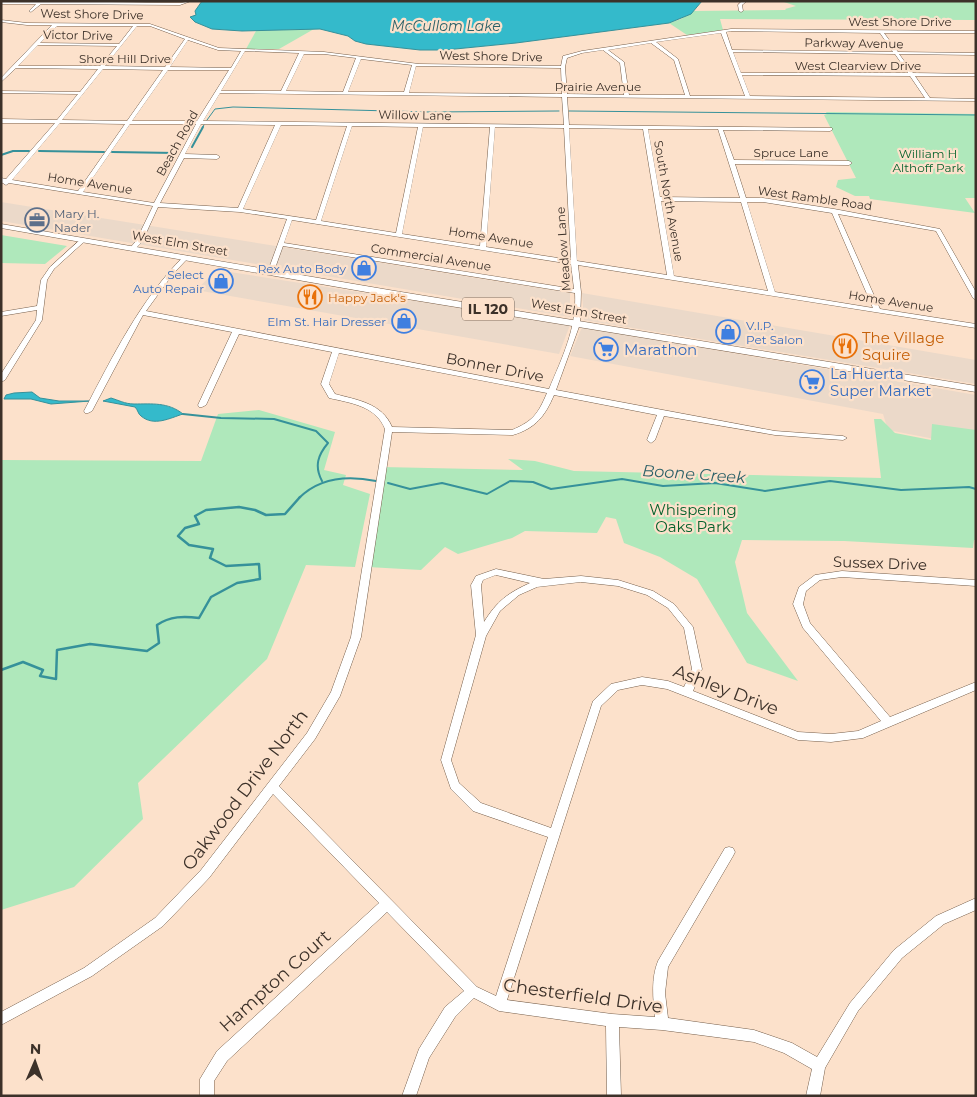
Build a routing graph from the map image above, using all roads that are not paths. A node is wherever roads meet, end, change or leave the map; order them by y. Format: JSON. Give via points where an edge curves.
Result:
{"nodes":[{"id":1,"x":745,"y":1,"type":"edge"},
{"id":2,"x":42,"y":2,"type":"edge"},
{"id":3,"x":188,"y":2,"type":"edge"},
{"id":4,"x":1,"y":3,"type":"edge"},
{"id":5,"x":741,"y":11,"type":"dead end"},
{"id":6,"x":32,"y":12,"type":"dead end"},
{"id":7,"x":2,"y":22,"type":"edge"},
{"id":8,"x":56,"y":24,"type":"junction"},
{"id":9,"x":136,"y":25,"type":"junction"},
{"id":10,"x":723,"y":31,"type":"junction"},
{"id":11,"x":882,"y":32,"type":"junction"},
{"id":12,"x":976,"y":32,"type":"edge"},
{"id":13,"x":187,"y":39,"type":"junction"},
{"id":14,"x":652,"y":42,"type":"junction"},
{"id":15,"x":37,"y":44,"type":"junction"},
{"id":16,"x":119,"y":45,"type":"junction"},
{"id":17,"x":604,"y":49,"type":"junction"},
{"id":18,"x":244,"y":50,"type":"junction"},
{"id":19,"x":731,"y":51,"type":"junction"},
{"id":20,"x":302,"y":52,"type":"junction"},
{"id":21,"x":895,"y":53,"type":"junction"},
{"id":22,"x":976,"y":54,"type":"edge"},
{"id":23,"x":359,"y":57,"type":"junction"},
{"id":24,"x":414,"y":65,"type":"junction"},
{"id":25,"x":16,"y":66,"type":"junction"},
{"id":26,"x":563,"y":67,"type":"junction"},
{"id":27,"x":102,"y":68,"type":"junction"},
{"id":28,"x":166,"y":68,"type":"junction"},
{"id":29,"x":233,"y":69,"type":"junction"},
{"id":30,"x":740,"y":74,"type":"junction"},
{"id":31,"x":910,"y":75,"type":"junction"},
{"id":32,"x":976,"y":75,"type":"edge"},
{"id":33,"x":1,"y":81,"type":"edge"},
{"id":34,"x":1,"y":92,"type":"edge"},
{"id":35,"x":220,"y":92,"type":"junction"},
{"id":36,"x":82,"y":93,"type":"junction"},
{"id":37,"x":284,"y":93,"type":"junction"},
{"id":38,"x":345,"y":94,"type":"junction"},
{"id":39,"x":406,"y":94,"type":"junction"},
{"id":40,"x":565,"y":96,"type":"junction"},
{"id":41,"x":627,"y":96,"type":"junction"},
{"id":42,"x":688,"y":97,"type":"junction"},
{"id":43,"x":748,"y":98,"type":"junction"},
{"id":44,"x":928,"y":99,"type":"junction"},
{"id":45,"x":976,"y":100,"type":"edge"},
{"id":46,"x":1,"y":121,"type":"edge"},
{"id":47,"x":59,"y":121,"type":"junction"},
{"id":48,"x":130,"y":122,"type":"junction"},
{"id":49,"x":200,"y":123,"type":"junction"},
{"id":50,"x":279,"y":123,"type":"junction"},
{"id":51,"x":350,"y":124,"type":"junction"},
{"id":52,"x":421,"y":125,"type":"junction"},
{"id":53,"x":493,"y":126,"type":"junction"},
{"id":54,"x":567,"y":126,"type":"junction"},
{"id":55,"x":645,"y":127,"type":"junction"},
{"id":56,"x":720,"y":128,"type":"junction"},
{"id":57,"x":830,"y":129,"type":"dead end"},
{"id":58,"x":182,"y":156,"type":"junction"},
{"id":59,"x":217,"y":156,"type":"dead end"},
{"id":60,"x":732,"y":162,"type":"junction"},
{"id":61,"x":849,"y":163,"type":"dead end"},
{"id":62,"x":1,"y":180,"type":"edge"},
{"id":63,"x":8,"y":181,"type":"junction"},
{"id":64,"x":1,"y":186,"type":"edge"},
{"id":65,"x":80,"y":192,"type":"junction"},
{"id":66,"x":657,"y":199,"type":"junction"},
{"id":67,"x":743,"y":200,"type":"junction"},
{"id":68,"x":156,"y":205,"type":"junction"},
{"id":69,"x":240,"y":210,"type":"junction"},
{"id":70,"x":834,"y":211,"type":"junction"},
{"id":71,"x":290,"y":218,"type":"junction"},
{"id":72,"x":318,"y":222,"type":"junction"},
{"id":73,"x":1,"y":226,"type":"edge"},
{"id":74,"x":399,"y":235,"type":"junction"},
{"id":75,"x":83,"y":240,"type":"junction"},
{"id":76,"x":281,"y":244,"type":"junction"},
{"id":77,"x":483,"y":247,"type":"junction"},
{"id":78,"x":133,"y":248,"type":"junction"},
{"id":79,"x":186,"y":257,"type":"junction"},
{"id":80,"x":574,"y":262,"type":"junction"},
{"id":81,"x":271,"y":271,"type":"junction"},
{"id":82,"x":671,"y":278,"type":"junction"},
{"id":83,"x":578,"y":292,"type":"junction"},
{"id":84,"x":772,"y":294,"type":"junction"},
{"id":85,"x":976,"y":298,"type":"edge"},
{"id":86,"x":40,"y":308,"type":"junction"},
{"id":87,"x":877,"y":310,"type":"junction"},
{"id":88,"x":143,"y":313,"type":"junction"},
{"id":89,"x":1,"y":314,"type":"edge"},
{"id":90,"x":577,"y":324,"type":"junction"},
{"id":91,"x":976,"y":326,"type":"edge"},
{"id":92,"x":236,"y":332,"type":"junction"},
{"id":93,"x":336,"y":351,"type":"junction"},
{"id":94,"x":1,"y":380,"type":"edge"},
{"id":95,"x":976,"y":389,"type":"edge"},
{"id":96,"x":552,"y":392,"type":"junction"},
{"id":97,"x":202,"y":405,"type":"dead end"},
{"id":98,"x":88,"y":411,"type":"dead end"},
{"id":99,"x":661,"y":413,"type":"junction"},
{"id":100,"x":390,"y":429,"type":"junction"},
{"id":101,"x":843,"y":438,"type":"dead end"},
{"id":102,"x":651,"y":440,"type":"dead end"},
{"id":103,"x":545,"y":582,"type":"junction"},
{"id":104,"x":976,"y":583,"type":"edge"},
{"id":105,"x":481,"y":635,"type":"junction"},
{"id":106,"x":976,"y":686,"type":"edge"},
{"id":107,"x":687,"y":693,"type":"junction"},
{"id":108,"x":888,"y":722,"type":"junction"},
{"id":109,"x":272,"y":787,"type":"junction"},
{"id":110,"x":553,"y":834,"type":"junction"},
{"id":111,"x":728,"y":852,"type":"dead end"},
{"id":112,"x":387,"y":904,"type":"junction"},
{"id":113,"x":976,"y":904,"type":"edge"},
{"id":114,"x":473,"y":991,"type":"junction"},
{"id":115,"x":499,"y":1005,"type":"junction"},
{"id":116,"x":1,"y":1019,"type":"edge"},
{"id":117,"x":612,"y":1020,"type":"junction"},
{"id":118,"x":662,"y":1024,"type":"junction"},
{"id":119,"x":819,"y":1066,"type":"junction"},
{"id":120,"x":207,"y":1096,"type":"edge"},
{"id":121,"x":409,"y":1096,"type":"edge"},
{"id":122,"x":614,"y":1096,"type":"edge"},
{"id":123,"x":813,"y":1096,"type":"edge"}],
"edges":[{"from":1,"to":5,"type":"street","via":[[740,5]]},
{"from":2,"to":3,"type":"street"},
{"from":2,"to":4,"type":"street"},
{"from":2,"to":6,"type":"street"},
{"from":7,"to":8,"type":"street","name":"West Shore Drive"},
{"from":8,"to":9,"type":"street","name":"West Shore Drive"},
{"from":8,"to":15,"type":"street"},
{"from":9,"to":13,"type":"street","name":"West Shore Drive","via":[[158,26]]},
{"from":9,"to":16,"type":"street"},
{"from":10,"to":11,"type":"street","name":"West Shore Drive"},
{"from":10,"to":14,"type":"street","name":"West Shore Drive"},
{"from":10,"to":19,"type":"street"},
{"from":11,"to":12,"type":"street","name":"West Shore Drive"},
{"from":11,"to":21,"type":"street"},
{"from":13,"to":18,"type":"street","name":"West Shore Drive","via":[[218,49]]},
{"from":13,"to":28,"type":"street"},
{"from":14,"to":17,"type":"street","name":"West Shore Drive"},
{"from":14,"to":42,"type":"street","via":[[676,59]]},
{"from":15,"to":16,"type":"street","name":"Victor Drive"},
{"from":15,"to":25,"type":"street"},
{"from":16,"to":27,"type":"street"},
{"from":17,"to":26,"type":"street","name":"West Shore Drive","via":[[571,54],[565,57]]},
{"from":17,"to":41,"type":"street","via":[[622,62]]},
{"from":18,"to":20,"type":"street","name":"West Shore Drive"},
{"from":18,"to":29,"type":"street","name":"Beach Road"},
{"from":19,"to":21,"type":"street","name":"Parkway Avenue"},
{"from":19,"to":30,"type":"street"},
{"from":20,"to":23,"type":"street","name":"West Shore Drive"},
{"from":20,"to":37,"type":"street"},
{"from":21,"to":22,"type":"street","name":"Parkway Avenue"},
{"from":21,"to":31,"type":"street"},
{"from":23,"to":24,"type":"street","name":"West Shore Drive"},
{"from":23,"to":38,"type":"street"},
{"from":24,"to":26,"type":"street","name":"West Shore Drive"},
{"from":24,"to":39,"type":"street"},
{"from":25,"to":27,"type":"street","name":"Shore Hill Drive"},
{"from":25,"to":33,"type":"street"},
{"from":26,"to":40,"type":"street","name":"Meadow Lane"},
{"from":27,"to":28,"type":"street","name":"Shore Hill Drive"},
{"from":27,"to":36,"type":"street"},
{"from":28,"to":29,"type":"street","name":"Shore Hill Drive"},
{"from":28,"to":48,"type":"street"},
{"from":29,"to":35,"type":"street","name":"Beach Road"},
{"from":30,"to":31,"type":"street","name":"West Clearview Drive"},
{"from":30,"to":43,"type":"street"},
{"from":31,"to":32,"type":"street","name":"West Clearview Drive"},
{"from":31,"to":44,"type":"street"},
{"from":34,"to":36,"type":"street"},
{"from":35,"to":37,"type":"street","name":"Prairie Avenue"},
{"from":35,"to":49,"type":"street","name":"Beach Road"},
{"from":36,"to":47,"type":"street"},
{"from":37,"to":38,"type":"street","name":"Prairie Avenue"},
{"from":38,"to":39,"type":"street","name":"Prairie Avenue"},
{"from":39,"to":40,"type":"street","name":"Prairie Avenue"},
{"from":40,"to":41,"type":"street","name":"Prairie Avenue"},
{"from":40,"to":54,"type":"street","name":"Meadow Lane"},
{"from":41,"to":42,"type":"street","name":"Prairie Avenue"},
{"from":42,"to":43,"type":"street","name":"Prairie Avenue"},
{"from":43,"to":44,"type":"street","name":"Prairie Avenue"},
{"from":44,"to":45,"type":"street","name":"Prairie Avenue"},
{"from":46,"to":47,"type":"street","name":"Willow Lane"},
{"from":47,"to":48,"type":"street","name":"Willow Lane"},
{"from":47,"to":63,"type":"street"},
{"from":48,"to":49,"type":"street","name":"Willow Lane"},
{"from":48,"to":65,"type":"street"},
{"from":49,"to":50,"type":"street","name":"Willow Lane"},
{"from":49,"to":58,"type":"street","name":"Beach Road"},
{"from":50,"to":51,"type":"street","name":"Willow Lane"},
{"from":50,"to":69,"type":"street"},
{"from":51,"to":52,"type":"street","name":"Willow Lane"},
{"from":51,"to":72,"type":"street"},
{"from":52,"to":53,"type":"street","name":"Willow Lane"},
{"from":52,"to":74,"type":"street"},
{"from":53,"to":54,"type":"street","name":"Willow Lane"},
{"from":53,"to":77,"type":"street"},
{"from":54,"to":55,"type":"street","name":"Willow Lane"},
{"from":54,"to":80,"type":"street","name":"Meadow Lane"},
{"from":55,"to":56,"type":"street","name":"Willow Lane"},
{"from":55,"to":66,"type":"street","name":"South North Avenue"},
{"from":56,"to":57,"type":"street","name":"Willow Lane"},
{"from":56,"to":60,"type":"street"},
{"from":58,"to":59,"type":"street"},
{"from":58,"to":68,"type":"street","name":"Beach Road"},
{"from":60,"to":61,"type":"street","name":"Spruce Lane"},
{"from":60,"to":67,"type":"street"},
{"from":62,"to":63,"type":"street","name":"Home Avenue"},
{"from":63,"to":64,"type":"street"},
{"from":63,"to":65,"type":"street","name":"Home Avenue"},
{"from":65,"to":68,"type":"street","name":"Home Avenue"},
{"from":66,"to":67,"type":"street","name":"West Ramble Road"},
{"from":66,"to":82,"type":"street","name":"South North Avenue"},
{"from":67,"to":70,"type":"street","name":"West Ramble Road"},
{"from":67,"to":84,"type":"street"},
{"from":68,"to":69,"type":"street","name":"Home Avenue"},
{"from":68,"to":78,"type":"street","name":"Beach Road"},
{"from":69,"to":71,"type":"street","name":"Home Avenue"},
{"from":70,"to":85,"type":"street","name":"West Ramble Road","via":[[938,230]]},
{"from":70,"to":87,"type":"street"},
{"from":71,"to":72,"type":"street","name":"Home Avenue"},
{"from":71,"to":76,"type":"street"},
{"from":72,"to":74,"type":"street","name":"Home Avenue"},
{"from":73,"to":75,"type":"main road","name":"West Elm Street","number":"IL 120"},
{"from":74,"to":77,"type":"street","name":"Home Avenue"},
{"from":75,"to":78,"type":"main road","name":"West Elm Street","number":"IL 120"},
{"from":75,"to":86,"type":"street","via":[[52,268],[44,280]]},
{"from":76,"to":81,"type":"street"},
{"from":76,"to":83,"type":"street","name":"Commercial Avenue"},
{"from":77,"to":80,"type":"street","name":"Home Avenue"},
{"from":78,"to":79,"type":"main road","name":"West Elm Street","number":"IL 120"},
{"from":79,"to":81,"type":"main road","name":"West Elm Street","number":"IL 120"},
{"from":79,"to":88,"type":"street","via":[[158,289]]},
{"from":80,"to":82,"type":"street","name":"Home Avenue"},
{"from":80,"to":83,"type":"street","name":"Meadow Lane"},
{"from":81,"to":90,"type":"main road","name":"West Elm Street","number":"IL 120"},
{"from":82,"to":84,"type":"street","name":"Home Avenue"},
{"from":83,"to":90,"type":"street","name":"Meadow Lane"},
{"from":84,"to":87,"type":"street","name":"Home Avenue"},
{"from":86,"to":89,"type":"street"},
{"from":86,"to":94,"type":"street","via":[[39,320]]},
{"from":87,"to":91,"type":"street","name":"Home Avenue"},
{"from":88,"to":92,"type":"street","name":"Bonner Drive"},
{"from":88,"to":98,"type":"street"},
{"from":90,"to":95,"type":"main road","name":"West Elm Street","number":"IL 120"},
{"from":90,"to":96,"type":"street","name":"Meadow Lane"},
{"from":92,"to":93,"type":"street","name":"Bonner Drive"},
{"from":92,"to":97,"type":"street"},
{"from":93,"to":96,"type":"street","name":"Bonner Drive"},
{"from":93,"to":100,"type":"street","via":[[325,384],[332,396],[378,411]]},
{"from":96,"to":99,"type":"street","name":"Bonner Drive"},
{"from":96,"to":100,"type":"street","name":"Meadow Lane","via":[[540,416],[529,426],[513,433]]},
{"from":99,"to":101,"type":"street","name":"Bonner Drive","via":[[775,433]]},
{"from":99,"to":102,"type":"street"},
{"from":100,"to":109,"type":"street","name":"Oakwood Drive North","via":[[356,637],[336,693],[311,736]]},
{"from":103,"to":105,"type":"street","via":[[527,587],[503,602]]},
{"from":103,"to":105,"type":"street","via":[[496,572],[479,578],[476,585]]},
{"from":103,"to":107,"type":"street","via":[[581,579],[618,582],[650,592],[671,606],[688,626],[697,669]]},
{"from":104,"to":108,"type":"street","name":"Sussex Drive","via":[[842,574],[818,577],[802,588],[798,604],[806,625]]},
{"from":105,"to":110,"type":"street","via":[[446,760],[455,786],[477,808]]},
{"from":106,"to":108,"type":"street","name":"Ashley Drive"},
{"from":107,"to":108,"type":"street","name":"Ashley Drive","via":[[798,736],[831,738],[859,735]]},
{"from":107,"to":110,"type":"street","name":"Ashley Drive","via":[[668,685],[642,681],[616,687],[597,704]]},
{"from":109,"to":112,"type":"street","name":"Chesterfield Drive"},
{"from":109,"to":116,"type":"street","name":"Oakwood Drive North","via":[[205,874],[159,922],[88,972]]},
{"from":110,"to":115,"type":"street","name":"Ashley Drive"},
{"from":111,"to":118,"type":"street","via":[[662,965],[659,993]]},
{"from":112,"to":114,"type":"street","name":"Chesterfield Drive"},
{"from":112,"to":120,"type":"street","name":"Hampton Court","via":[[222,1056],[207,1079]]},
{"from":113,"to":119,"type":"street","via":[[940,920],[898,954],[854,1007]]},
{"from":114,"to":115,"type":"street","name":"Chesterfield Drive"},
{"from":114,"to":121,"type":"street","via":[[450,1012],[424,1054]]},
{"from":115,"to":117,"type":"street","name":"Chesterfield Drive"},
{"from":117,"to":118,"type":"street","name":"Chesterfield Drive"},
{"from":117,"to":122,"type":"street"},
{"from":118,"to":119,"type":"street","name":"Chesterfield Drive","via":[[754,1036],[788,1048]]},
{"from":119,"to":123,"type":"street"}]}
